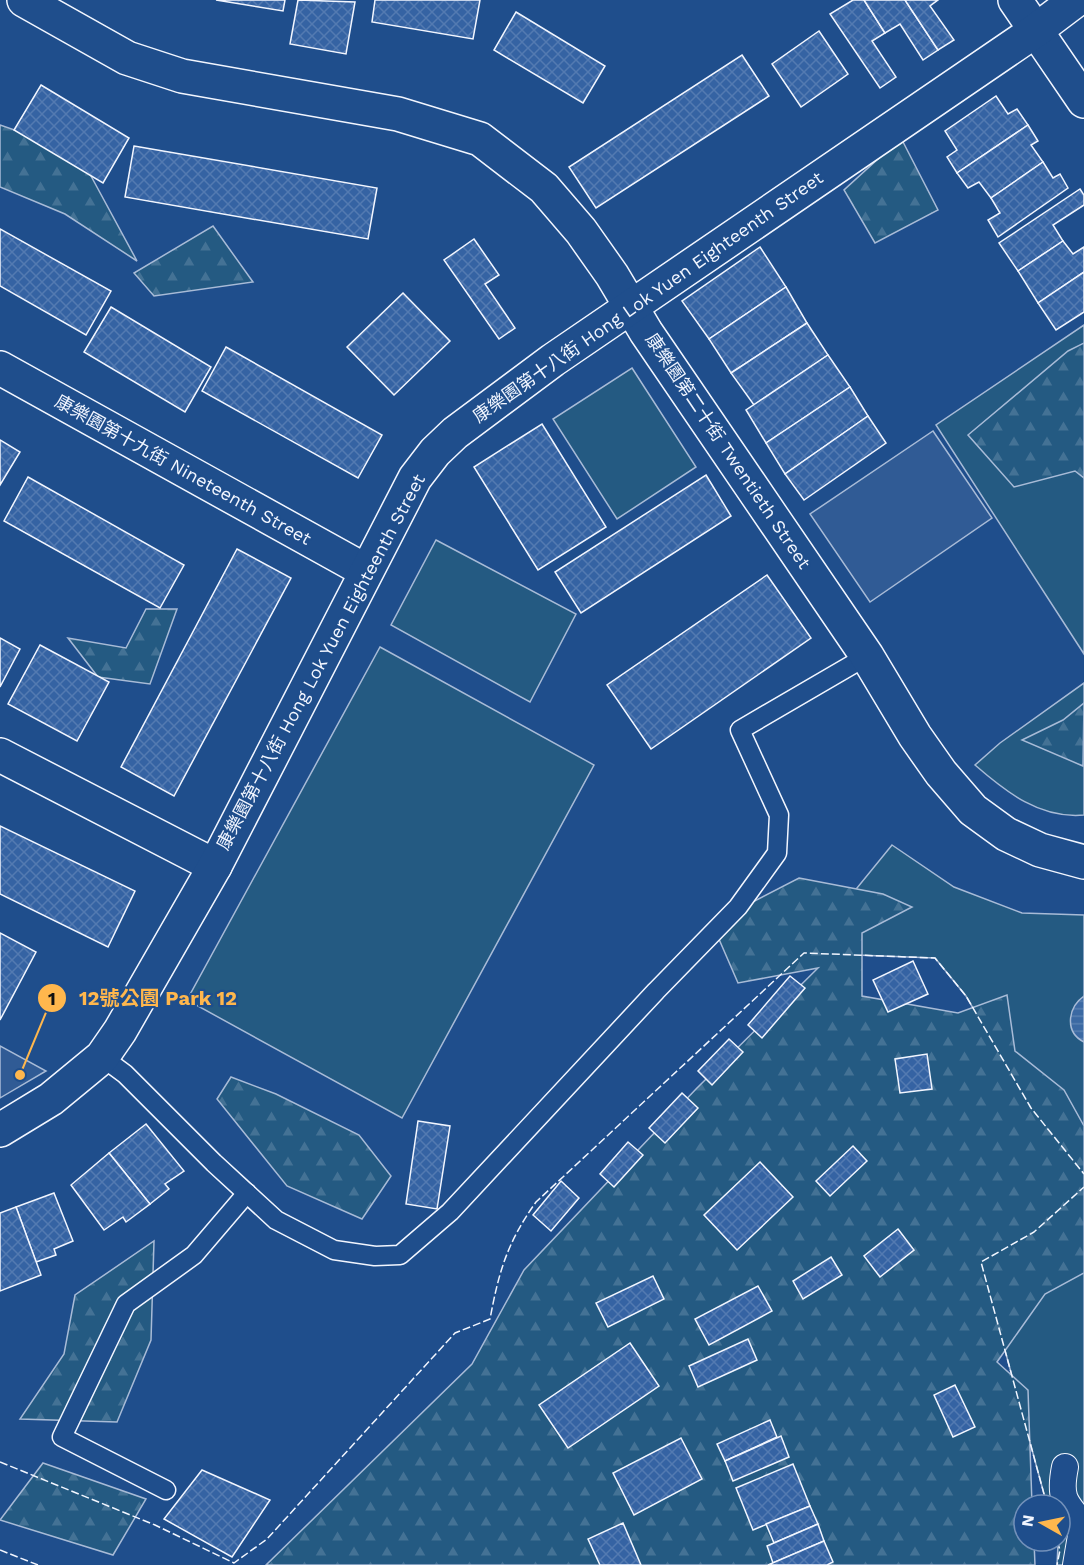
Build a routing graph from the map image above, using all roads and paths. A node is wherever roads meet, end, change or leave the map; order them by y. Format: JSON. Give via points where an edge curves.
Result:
{"nodes":[{"id":1,"x":24,"y":0,"type":"edge"},
{"id":2,"x":1015,"y":0,"type":"edge"},
{"id":3,"x":1076,"y":0,"type":"edge"},
{"id":4,"x":1035,"y":31,"type":"junction"},
{"id":5,"x":1084,"y":101,"type":"edge"},
{"id":6,"x":629,"y":305,"type":"junction"},
{"id":7,"x":0,"y":368,"type":"edge"},
{"id":8,"x":366,"y":571,"type":"junction"},
{"id":9,"x":867,"y":656,"type":"junction"},
{"id":10,"x":0,"y":755,"type":"edge"},
{"id":11,"x":1084,"y":862,"type":"edge"},
{"id":12,"x":214,"y":866,"type":"junction"},
{"id":13,"x":102,"y":1058,"type":"junction"},
{"id":14,"x":0,"y":1130,"type":"edge"},
{"id":15,"x":247,"y":1193,"type":"junction"},
{"id":16,"x":1065,"y":1467,"type":"dead end"},
{"id":17,"x":166,"y":1490,"type":"dead end"},
{"id":18,"x":1076,"y":1565,"type":"edge"}],
"edges":[{"from":1,"to":6,"type":"street","name":"康樂園第二十街 Twentieth Street","via":[[127,58],[182,76],[398,114],[480,139],[544,188],[581,231]]},
{"from":2,"to":4,"type":"street"},
{"from":3,"to":4,"type":"street","name":"康樂園第十八街 Hong Lok Yuen Eighteenth Street"},
{"from":4,"to":5,"type":"street"},
{"from":4,"to":6,"type":"street","name":"康樂園第十八街 Hong Lok Yuen Eighteenth Street"},
{"from":6,"to":8,"type":"street","name":"康樂園第十八街 Hong Lok Yuen Eighteenth Street","via":[[476,416],[435,452],[415,478]]},
{"from":6,"to":9,"type":"street","name":"康樂園第二十街 Twentieth Street"},
{"from":7,"to":8,"type":"street","name":"康樂園第十九街 Nineteenth Street"},
{"from":8,"to":12,"type":"street","name":"康樂園第十八街 Hong Lok Yuen Eighteenth Street"},
{"from":9,"to":11,"type":"street","name":"康樂園第二十街 Twentieth Street","via":[[915,736],[973,810],[1014,838]]},
{"from":9,"to":15,"type":"lane","via":[[740,729],[779,815],[777,853],[738,907],[450,1212],[399,1255],[375,1256],[334,1250],[276,1220]]},
{"from":10,"to":12,"type":"street"},
{"from":12,"to":13,"type":"street","name":"康樂園第十八街 Hong Lok Yuen Eighteenth Street"},
{"from":13,"to":14,"type":"street","name":"康樂園第十八街 Hong Lok Yuen Eighteenth Street","via":[[51,1099]]},
{"from":13,"to":15,"type":"lane","via":[[125,1074]]},
{"from":15,"to":17,"type":"lane","via":[[194,1256],[126,1304],[63,1437]]},
{"from":16,"to":18,"type":"street","via":[[1061,1486],[1064,1500],[1083,1524]]}]}
